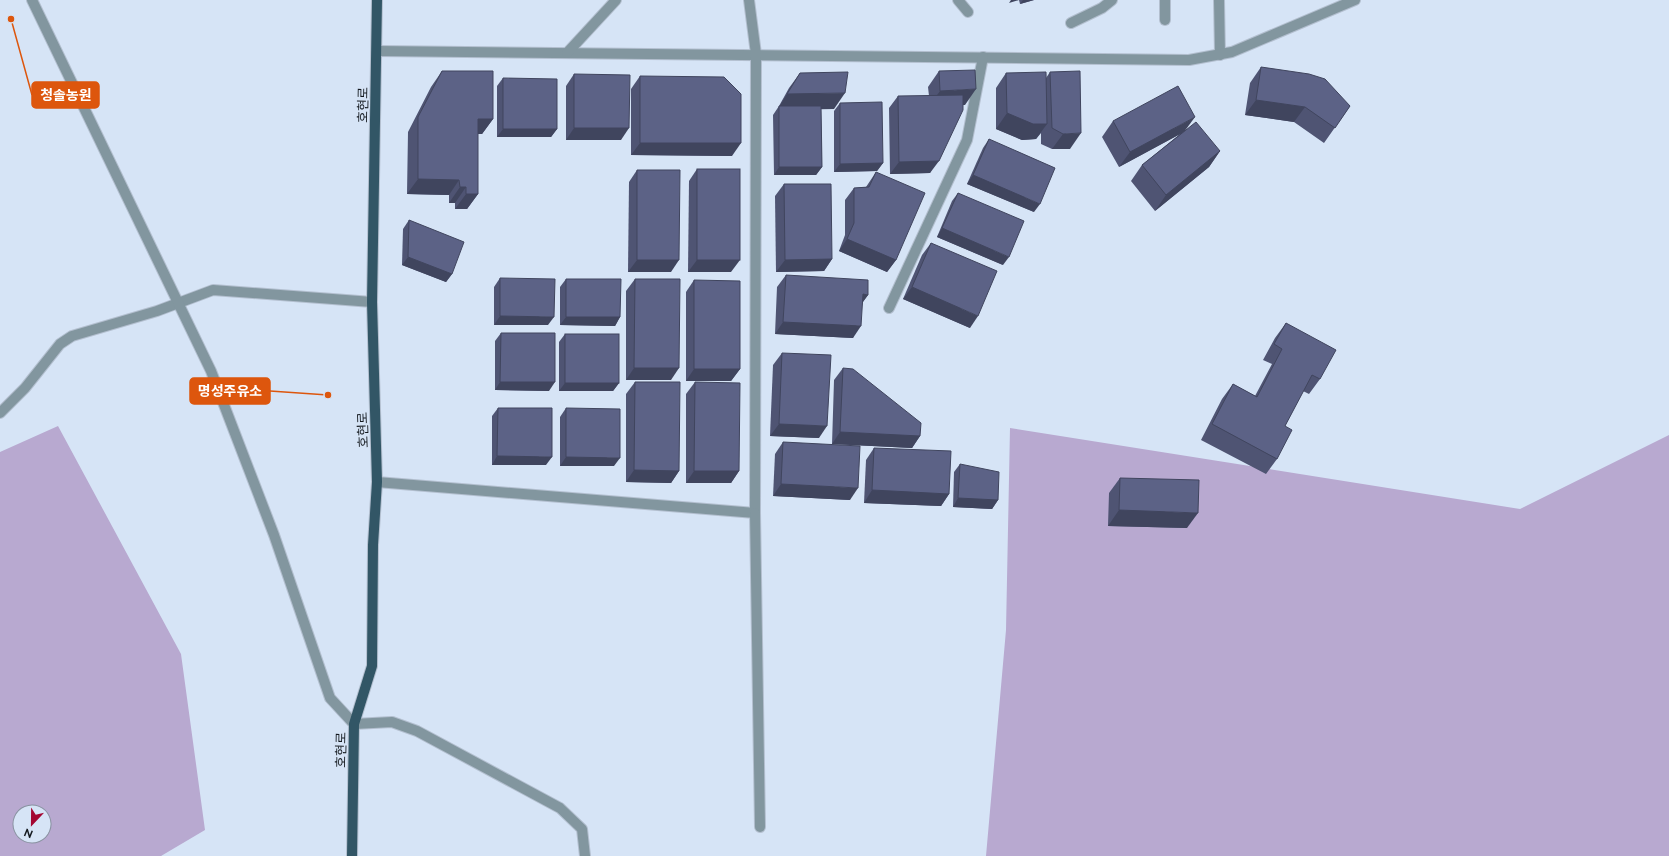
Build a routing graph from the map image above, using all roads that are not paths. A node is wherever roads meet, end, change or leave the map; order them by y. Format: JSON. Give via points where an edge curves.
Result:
{"nodes":[{"id":1,"x":32,"y":0,"type":"edge"},
{"id":2,"x":377,"y":0,"type":"edge"},
{"id":3,"x":616,"y":0,"type":"edge"},
{"id":4,"x":749,"y":0,"type":"edge"},
{"id":5,"x":958,"y":0,"type":"edge"},
{"id":6,"x":1112,"y":0,"type":"edge"},
{"id":7,"x":1165,"y":0,"type":"edge"},
{"id":8,"x":1219,"y":0,"type":"edge"},
{"id":9,"x":1355,"y":0,"type":"edge"},
{"id":10,"x":968,"y":12,"type":"dead end"},
{"id":11,"x":1165,"y":20,"type":"dead end"},
{"id":12,"x":1071,"y":23,"type":"dead end"},
{"id":13,"x":378,"y":51,"type":"junction"},
{"id":14,"x":567,"y":53,"type":"junction"},
{"id":15,"x":756,"y":54,"type":"junction"},
{"id":16,"x":1220,"y":55,"type":"junction"},
{"id":17,"x":983,"y":57,"type":"junction"},
{"id":18,"x":179,"y":302,"type":"junction"},
{"id":19,"x":372,"y":302,"type":"junction"},
{"id":20,"x":889,"y":308,"type":"dead end"},
{"id":21,"x":0,"y":414,"type":"edge"},
{"id":22,"x":377,"y":482,"type":"junction"},
{"id":23,"x":755,"y":513,"type":"junction"},
{"id":24,"x":354,"y":724,"type":"junction"},
{"id":25,"x":760,"y":827,"type":"dead end"},
{"id":26,"x":352,"y":856,"type":"edge"},
{"id":27,"x":585,"y":856,"type":"edge"}],
"edges":[{"from":1,"to":18,"type":"street"},
{"from":2,"to":13,"type":"main road","name":"호현로"},
{"from":3,"to":14,"type":"street"},
{"from":4,"to":15,"type":"street"},
{"from":5,"to":10,"type":"street"},
{"from":6,"to":12,"type":"street","via":[[1102,8]]},
{"from":7,"to":11,"type":"street"},
{"from":8,"to":16,"type":"street"},
{"from":9,"to":16,"type":"street","via":[[1251,46]]},
{"from":13,"to":14,"type":"street"},
{"from":13,"to":19,"type":"main road","name":"호현로"},
{"from":14,"to":15,"type":"street"},
{"from":15,"to":17,"type":"street"},
{"from":15,"to":23,"type":"street"},
{"from":16,"to":17,"type":"street","via":[[1189,60]]},
{"from":17,"to":20,"type":"street","via":[[967,140]]},
{"from":18,"to":19,"type":"street","via":[[213,290]]},
{"from":18,"to":21,"type":"street","via":[[72,336],[60,344],[25,388]]},
{"from":18,"to":24,"type":"street","via":[[211,371],[274,535],[330,698]]},
{"from":19,"to":22,"type":"main road","name":"호현로"},
{"from":22,"to":23,"type":"street"},
{"from":22,"to":24,"type":"main road","name":"호현로","via":[[373,545],[372,666]]},
{"from":23,"to":25,"type":"street"},
{"from":24,"to":26,"type":"main road","name":"호현로"},
{"from":24,"to":27,"type":"street","via":[[392,722],[417,731],[560,808],[582,829]]}]}
